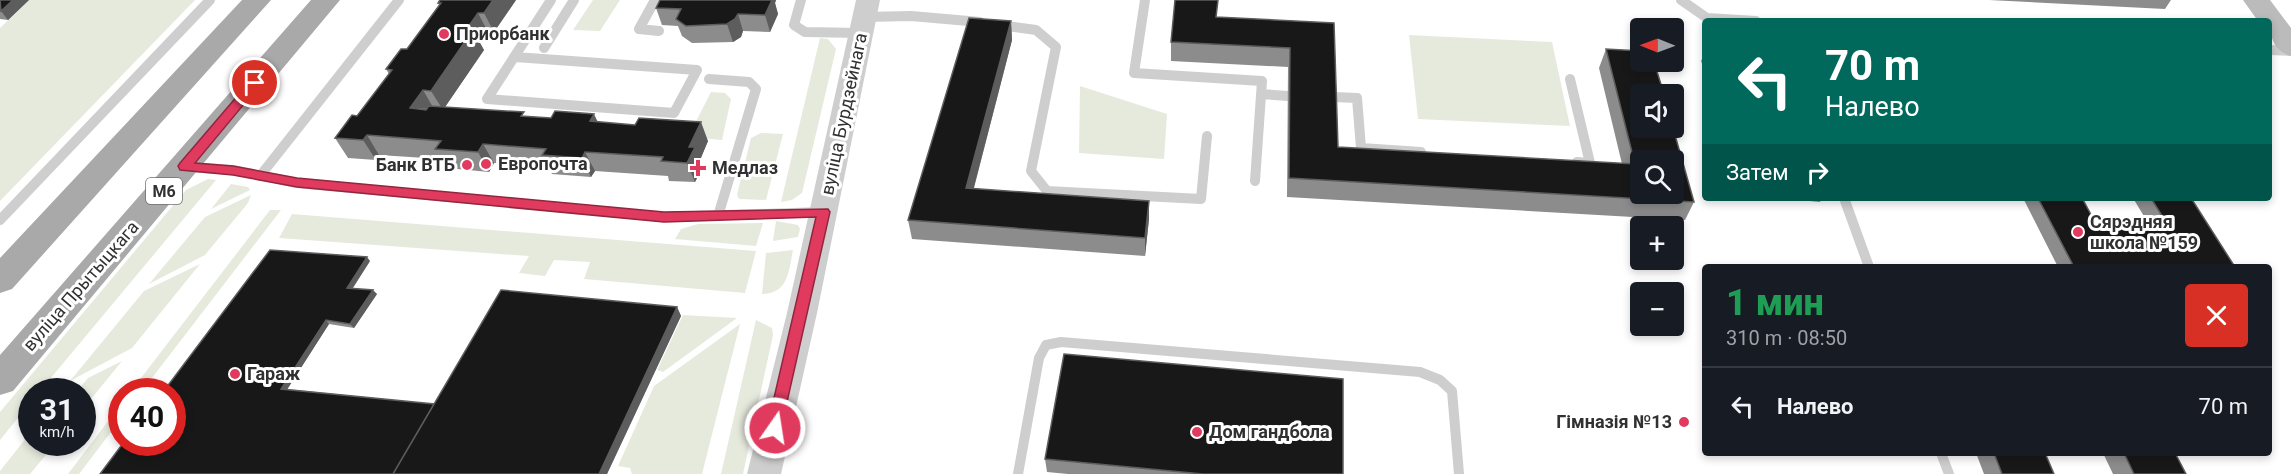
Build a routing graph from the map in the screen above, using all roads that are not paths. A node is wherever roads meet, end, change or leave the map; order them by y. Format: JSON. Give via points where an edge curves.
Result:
{"nodes":[{"id":1,"x":210,"y":0,"type":"edge"},
{"id":2,"x":257,"y":0,"type":"edge"},
{"id":3,"x":326,"y":0,"type":"edge"},
{"id":4,"x":399,"y":0,"type":"edge"},
{"id":5,"x":551,"y":0,"type":"edge"},
{"id":6,"x":574,"y":0,"type":"edge"},
{"id":7,"x":655,"y":0,"type":"edge"},
{"id":8,"x":801,"y":0,"type":"edge"},
{"id":9,"x":1145,"y":0,"type":"edge"},
{"id":10,"x":1681,"y":0,"type":"edge"},
{"id":11,"x":2256,"y":0,"type":"edge"},
{"id":12,"x":864,"y":17,"type":"edge"},
{"id":13,"x":1707,"y":18,"type":"edge"},
{"id":14,"x":2269,"y":18,"type":"edge"},
{"id":15,"x":2272,"y":22,"type":"edge"},
{"id":16,"x":659,"y":31,"type":"edge"},
{"id":17,"x":544,"y":48,"type":"dead end"},
{"id":18,"x":2291,"y":49,"type":"edge"},
{"id":19,"x":2272,"y":50,"type":"edge"},
{"id":20,"x":515,"y":57,"type":"junction"},
{"id":21,"x":709,"y":79,"type":"dead end"},
{"id":22,"x":1570,"y":79,"type":"dead end"},
{"id":23,"x":1261,"y":94,"type":"junction"},
{"id":24,"x":1288,"y":96,"type":"edge"},
{"id":25,"x":1333,"y":97,"type":"edge"},
{"id":26,"x":1207,"y":136,"type":"dead end"},
{"id":27,"x":1434,"y":153,"type":"edge"},
{"id":28,"x":1569,"y":162,"type":"edge"},
{"id":29,"x":184,"y":166,"type":"junction"},
{"id":30,"x":260,"y":177,"type":"junction"},
{"id":31,"x":1255,"y":181,"type":"dead end"},
{"id":32,"x":1845,"y":201,"type":"edge"},
{"id":33,"x":824,"y":212,"type":"junction"},
{"id":34,"x":718,"y":216,"type":"junction"},
{"id":35,"x":0,"y":220,"type":"edge"},
{"id":36,"x":1868,"y":264,"type":"edge"},
{"id":37,"x":0,"y":280,"type":"edge"},
{"id":38,"x":0,"y":380,"type":"edge"},
{"id":39,"x":1942,"y":456,"type":"edge"},
{"id":40,"x":764,"y":474,"type":"edge"},
{"id":41,"x":1018,"y":474,"type":"edge"},
{"id":42,"x":1459,"y":474,"type":"edge"},
{"id":43,"x":1949,"y":474,"type":"edge"}],
"edges":[{"from":1,"to":35,"type":"lane"},
{"from":2,"to":37,"type":"main road"},
{"from":3,"to":29,"type":"main road","name":"вуліца Прытыцкага","number":"М6"},
{"from":4,"to":30,"type":"lane"},
{"from":5,"to":20,"type":"lane"},
{"from":6,"to":17,"type":"lane"},
{"from":7,"to":16,"type":"lane","via":[[639,29]]},
{"from":8,"to":12,"type":"lane","via":[[794,25],[805,32]]},
{"from":9,"to":23,"type":"lane","via":[[1134,73],[1262,81]]},
{"from":10,"to":13,"type":"lane"},
{"from":11,"to":14,"type":"main road"},
{"from":12,"to":26,"type":"lane","via":[[951,18],[1036,30],[1056,47],[1031,171],[1047,191],[1201,199]]},
{"from":12,"to":33,"type":"street","name":"вуліца Бурдзейнага"},
{"from":15,"to":18,"type":"main road"},
{"from":18,"to":19,"type":"lane"},
{"from":20,"to":20,"type":"lane","via":[[487,99],[674,113],[697,70]]},
{"from":21,"to":34,"type":"lane","via":[[749,82],[756,89]]},
{"from":22,"to":28,"type":"lane","via":[[1590,163]]},
{"from":23,"to":24,"type":"lane"},
{"from":23,"to":31,"type":"lane"},
{"from":25,"to":27,"type":"lane","via":[[1357,98],[1361,148]]},
{"from":29,"to":30,"type":"lane","via":[[233,170]]},
{"from":29,"to":38,"type":"main road","name":"вуліца Прытыцкага","number":"М6"},
{"from":30,"to":34,"type":"lane","via":[[664,217]]},
{"from":32,"to":36,"type":"lane"},
{"from":33,"to":34,"type":"lane"},
{"from":33,"to":40,"type":"street","name":"вуліца Бурдзейнага"},
{"from":39,"to":43,"type":"lane"},
{"from":41,"to":42,"type":"lane","via":[[1039,358],[1046,345],[1061,342],[1420,372],[1440,380],[1452,391]]}]}
